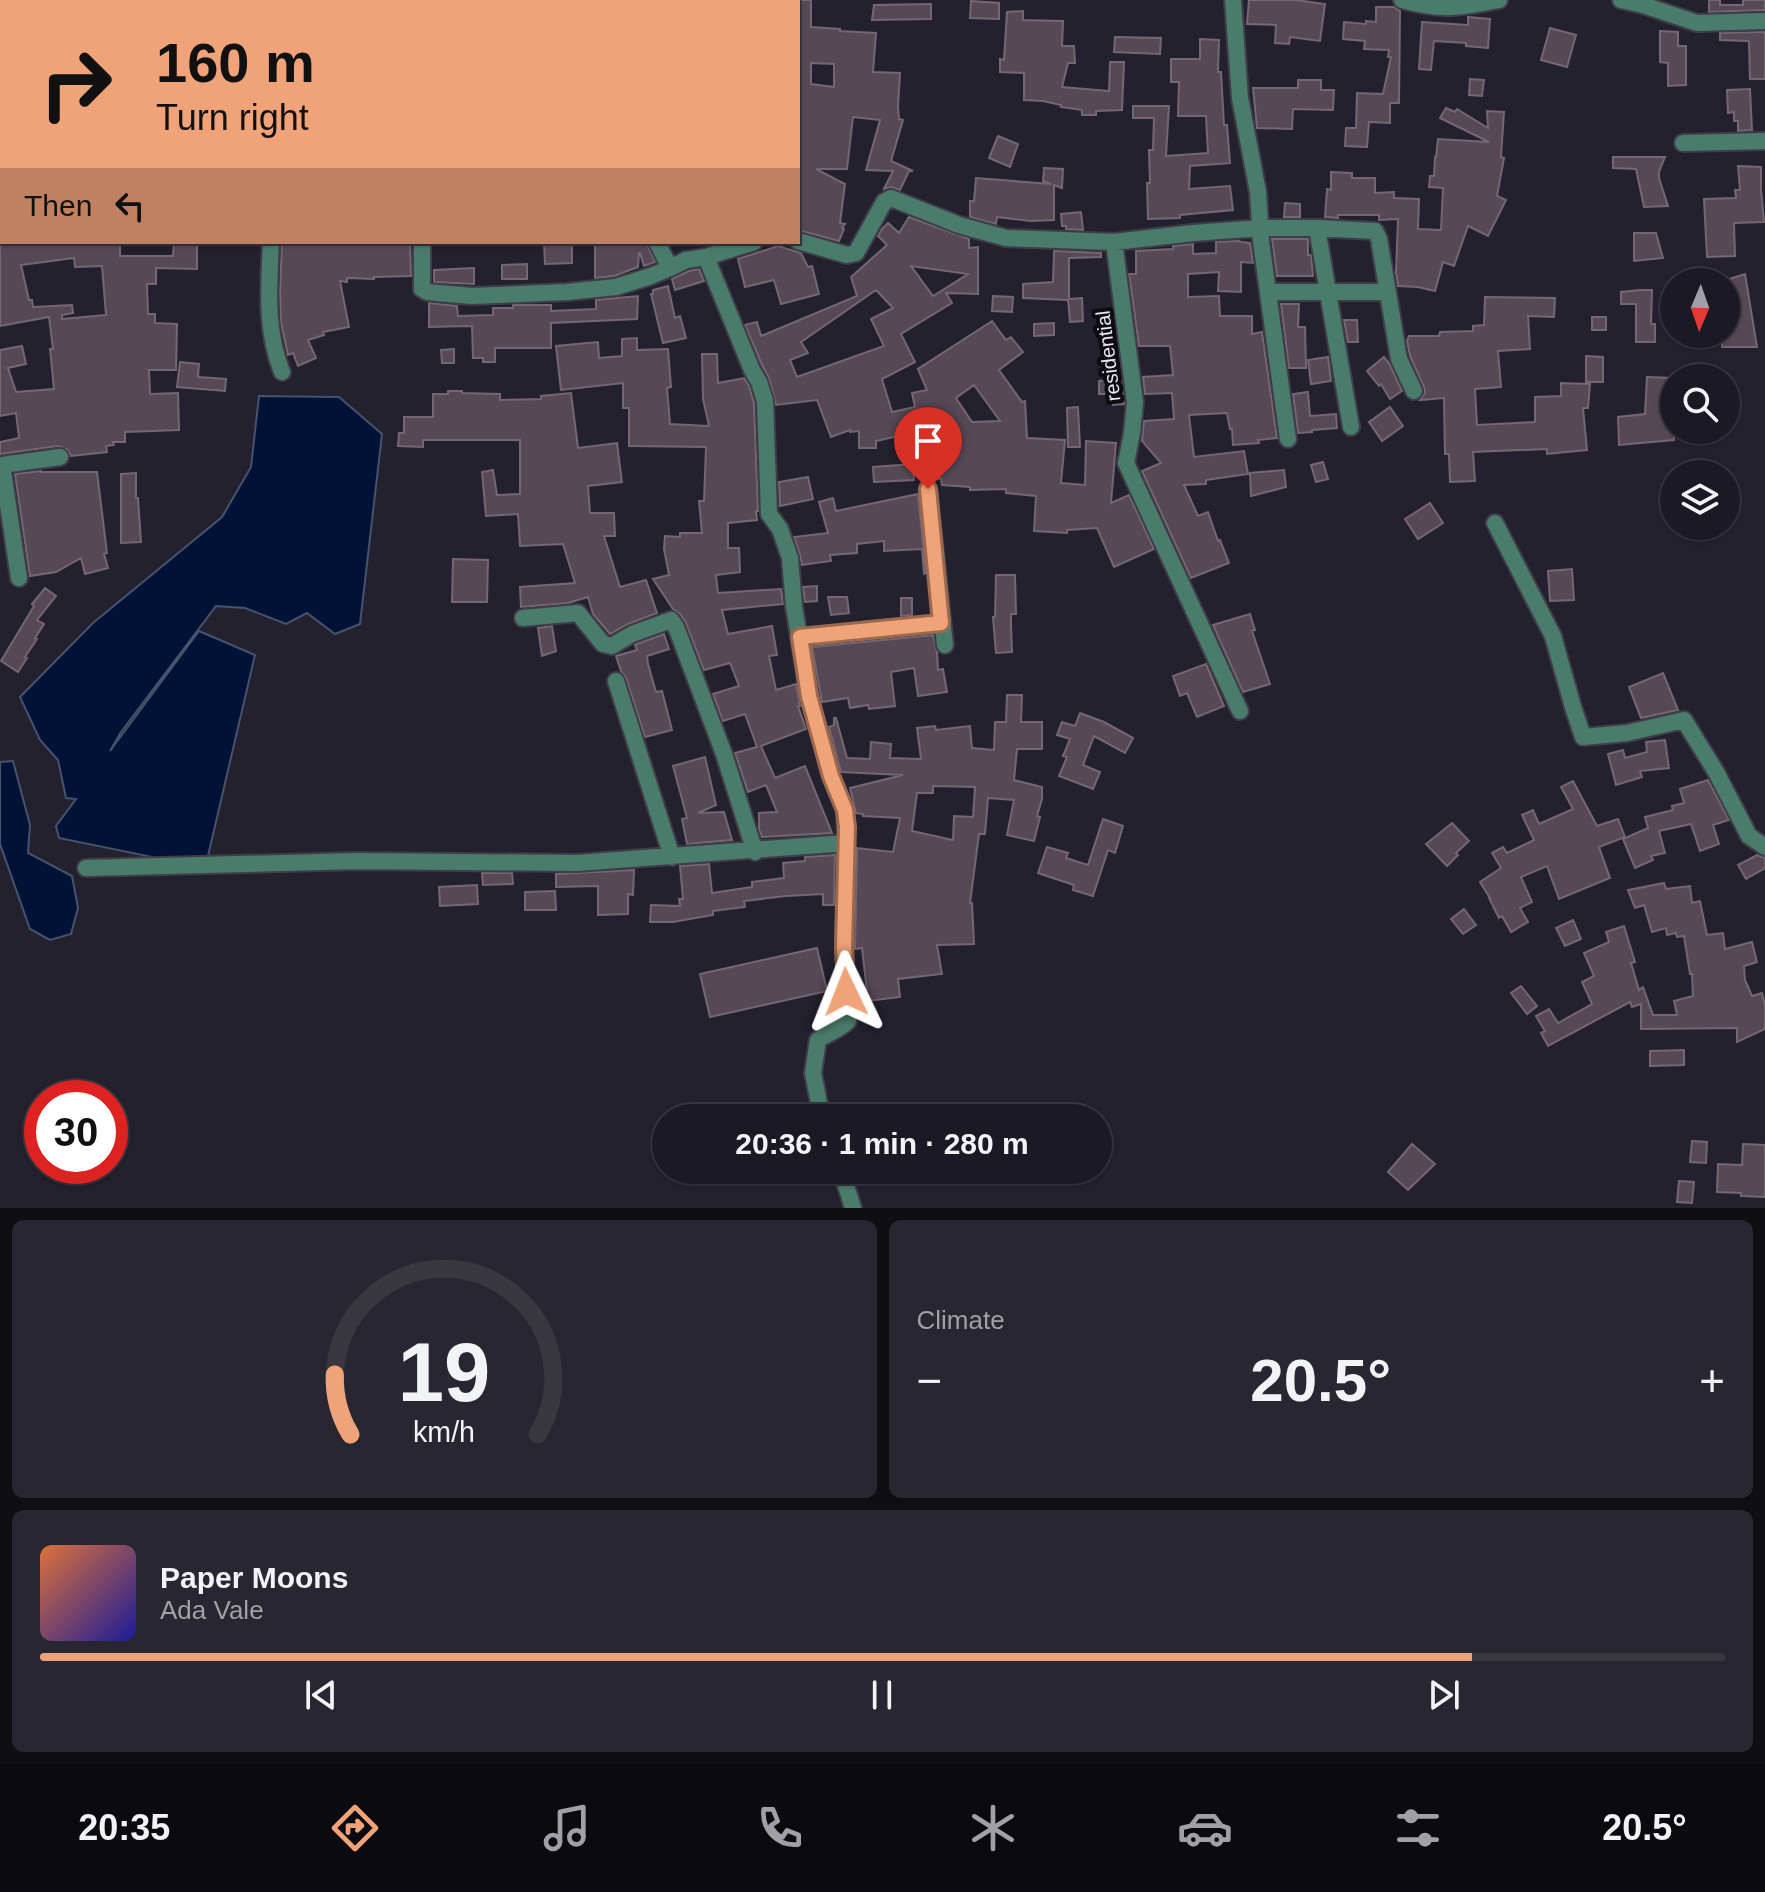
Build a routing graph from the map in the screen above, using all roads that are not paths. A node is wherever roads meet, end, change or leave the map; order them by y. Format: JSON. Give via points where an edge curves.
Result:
{"nodes":[{"id":1,"x":1233,"y":0,"type":"edge"},
{"id":2,"x":1402,"y":0,"type":"edge"},
{"id":3,"x":1499,"y":0,"type":"edge"},
{"id":4,"x":1621,"y":0,"type":"edge"},
{"id":5,"x":1765,"y":21,"type":"edge"},
{"id":6,"x":1765,"y":141,"type":"edge"},
{"id":7,"x":1683,"y":143,"type":"dead end"},
{"id":8,"x":1261,"y":228,"type":"junction"},
{"id":9,"x":1317,"y":228,"type":"junction"},
{"id":10,"x":800,"y":242,"type":"edge"},
{"id":11,"x":1114,"y":242,"type":"junction"},
{"id":12,"x":271,"y":244,"type":"edge"},
{"id":13,"x":422,"y":244,"type":"edge"},
{"id":14,"x":658,"y":244,"type":"edge"},
{"id":15,"x":748,"y":244,"type":"edge"},
{"id":16,"x":706,"y":257,"type":"junction"},
{"id":17,"x":670,"y":268,"type":"junction"},
{"id":18,"x":1269,"y":292,"type":"junction"},
{"id":19,"x":1328,"y":292,"type":"junction"},
{"id":20,"x":1387,"y":292,"type":"junction"},
{"id":21,"x":282,"y":372,"type":"dead end"},
{"id":22,"x":1414,"y":391,"type":"dead end"},
{"id":23,"x":1351,"y":427,"type":"dead end"},
{"id":24,"x":1288,"y":439,"type":"dead end"},
{"id":25,"x":60,"y":457,"type":"dead end"},
{"id":26,"x":1,"y":466,"type":"edge"},
{"id":27,"x":928,"y":489,"type":"dead end"},
{"id":28,"x":1495,"y":523,"type":"dead end"},
{"id":29,"x":19,"y":578,"type":"dead end"},
{"id":30,"x":523,"y":618,"type":"dead end"},
{"id":31,"x":941,"y":623,"type":"junction"},
{"id":32,"x":800,"y":637,"type":"junction"},
{"id":33,"x":945,"y":645,"type":"dead end"},
{"id":34,"x":616,"y":681,"type":"dead end"},
{"id":35,"x":1240,"y":711,"type":"dead end"},
{"id":36,"x":846,"y":843,"type":"junction"},
{"id":37,"x":1765,"y":847,"type":"edge"},
{"id":38,"x":755,"y":852,"type":"junction"},
{"id":39,"x":672,"y":857,"type":"junction"},
{"id":40,"x":86,"y":868,"type":"dead end"},
{"id":41,"x":819,"y":1104,"type":"edge"},
{"id":42,"x":845,"y":1184,"type":"edge"},
{"id":43,"x":853,"y":1208,"type":"edge"}],
"edges":[{"from":1,"to":8,"type":"street","via":[[1240,98]]},
{"from":2,"to":3,"type":"street","via":[[1435,8]]},
{"from":4,"to":5,"type":"street","via":[[1697,23]]},
{"from":6,"to":7,"type":"street"},
{"from":8,"to":9,"type":"street"},
{"from":8,"to":11,"type":"street"},
{"from":8,"to":18,"type":"street"},
{"from":9,"to":19,"type":"street"},
{"from":9,"to":20,"type":"street","via":[[1375,231]]},
{"from":10,"to":11,"type":"street","via":[[856,253],[891,198],[1006,238]]},
{"from":11,"to":35,"type":"street","name":"residential","via":[[1135,402],[1126,463]]},
{"from":12,"to":21,"type":"street","via":[[268,308]]},
{"from":13,"to":17,"type":"street","via":[[422,289],[427,292],[472,296],[580,291],[616,287]]},
{"from":14,"to":17,"type":"street"},
{"from":15,"to":16,"type":"street"},
{"from":16,"to":17,"type":"street"},
{"from":16,"to":32,"type":"street","via":[[765,401],[769,514],[790,558]]},
{"from":18,"to":19,"type":"street"},
{"from":18,"to":24,"type":"street"},
{"from":19,"to":20,"type":"street"},
{"from":19,"to":23,"type":"street"},
{"from":20,"to":22,"type":"street","via":[[1399,359]]},
{"from":25,"to":26,"type":"street"},
{"from":26,"to":29,"type":"street"},
{"from":27,"to":31,"type":"street"},
{"from":28,"to":37,"type":"street","via":[[1553,636],[1583,737],[1684,720],[1749,836]]},
{"from":30,"to":38,"type":"street","via":[[578,613],[603,644],[612,646],[671,620],[714,724]]},
{"from":31,"to":32,"type":"street"},
{"from":31,"to":33,"type":"street"},
{"from":32,"to":36,"type":"street","via":[[809,696],[845,810]]},
{"from":34,"to":39,"type":"street"},
{"from":36,"to":38,"type":"street"},
{"from":36,"to":41,"type":"street","via":[[848,1021],[818,1040],[813,1073]]},
{"from":38,"to":39,"type":"street"},
{"from":39,"to":40,"type":"street","via":[[577,863],[358,861]]},
{"from":42,"to":43,"type":"street"}]}
